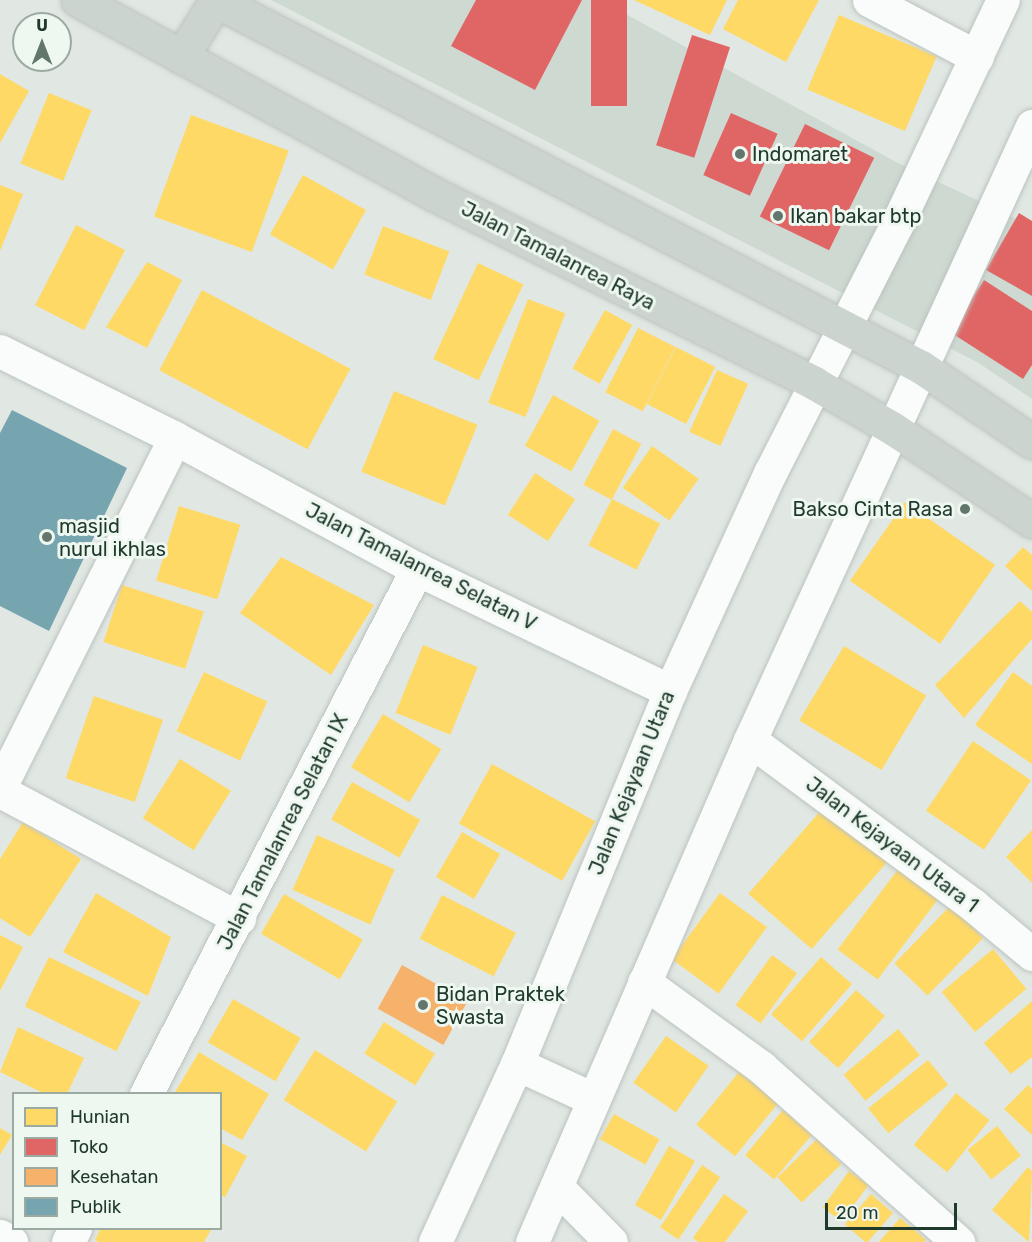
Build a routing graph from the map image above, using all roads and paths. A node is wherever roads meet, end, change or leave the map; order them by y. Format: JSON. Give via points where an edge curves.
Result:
{"nodes":[{"id":1,"x":78,"y":0,"type":"edge"},
{"id":2,"x":216,"y":0,"type":"edge"},
{"id":3,"x":869,"y":0,"type":"edge"},
{"id":4,"x":1003,"y":0,"type":"edge"},
{"id":5,"x":181,"y":57,"type":"junction"},
{"id":6,"x":977,"y":57,"type":"junction"},
{"id":7,"x":1032,"y":126,"type":"edge"},
{"id":8,"x":841,"y":329,"type":"junction"},
{"id":9,"x":2,"y":358,"type":"edge"},
{"id":10,"x":921,"y":367,"type":"junction"},
{"id":11,"x":813,"y":383,"type":"junction"},
{"id":12,"x":892,"y":428,"type":"junction"},
{"id":13,"x":175,"y":438,"type":"junction"},
{"id":14,"x":1032,"y":442,"type":"edge"},
{"id":15,"x":1032,"y":521,"type":"edge"},
{"id":16,"x":417,"y":569,"type":"junction"},
{"id":17,"x":670,"y":691,"type":"junction"},
{"id":18,"x":750,"y":740,"type":"junction"},
{"id":19,"x":0,"y":789,"type":"edge"},
{"id":20,"x":239,"y":918,"type":"junction"},
{"id":21,"x":1032,"y":954,"type":"edge"},
{"id":22,"x":644,"y":982,"type":"junction"},
{"id":23,"x":517,"y":1064,"type":"junction"},
{"id":24,"x":147,"y":1092,"type":"edge"},
{"id":25,"x":593,"y":1098,"type":"junction"},
{"id":26,"x":557,"y":1187,"type":"junction"},
{"id":27,"x":0,"y":1236,"type":"edge"},
{"id":28,"x":11,"y":1242,"type":"edge"},
{"id":29,"x":435,"y":1242,"type":"edge"},
{"id":30,"x":532,"y":1242,"type":"edge"},
{"id":31,"x":611,"y":1242,"type":"edge"},
{"id":32,"x":958,"y":1242,"type":"edge"}],
"edges":[{"from":1,"to":5,"type":"main road","name":"Jalan Tamalanrea Raya"},
{"from":2,"to":5,"type":"main road"},
{"from":2,"to":8,"type":"main road"},
{"from":3,"to":6,"type":"street"},
{"from":4,"to":6,"type":"street","name":"Jalan Kejayaan Utara"},
{"from":5,"to":11,"type":"main road","name":"Jalan Tamalanrea Raya","via":[[434,194]]},
{"from":6,"to":8,"type":"street","name":"Jalan Kejayaan Utara","via":[[896,226]]},
{"from":7,"to":10,"type":"street"},
{"from":8,"to":10,"type":"main road"},
{"from":8,"to":11,"type":"street","name":"Jalan Kejayaan Utara"},
{"from":9,"to":13,"type":"street","name":"Jalan Tamalanrea Selatan V"},
{"from":10,"to":12,"type":"street"},
{"from":10,"to":14,"type":"main road"},
{"from":11,"to":12,"type":"main road","name":"Jalan Tamalanrea Raya"},
{"from":11,"to":17,"type":"street","name":"Jalan Kejayaan Utara"},
{"from":12,"to":15,"type":"main road","name":"Jalan Tamalanrea Raya"},
{"from":12,"to":18,"type":"street"},
{"from":13,"to":16,"type":"street","name":"Jalan Tamalanrea Selatan V"},
{"from":13,"to":19,"type":"street"},
{"from":16,"to":17,"type":"street","name":"Jalan Tamalanrea Selatan V"},
{"from":16,"to":20,"type":"street","name":"Jalan Tamalanrea Selatan IX"},
{"from":17,"to":23,"type":"street","name":"Jalan Kejayaan Utara"},
{"from":18,"to":21,"type":"street","name":"Jalan Kejayaan Utara 1","via":[[973,905]]},
{"from":18,"to":22,"type":"street"},
{"from":19,"to":20,"type":"street"},
{"from":20,"to":24,"type":"street","name":"Jalan Tamalanrea Selatan IX"},
{"from":22,"to":25,"type":"street"},
{"from":22,"to":32,"type":"street","via":[[761,1067]]},
{"from":23,"to":25,"type":"street"},
{"from":23,"to":29,"type":"street","name":"Jalan Kejayaan Utara"},
{"from":25,"to":26,"type":"street"},
{"from":26,"to":30,"type":"street"},
{"from":26,"to":31,"type":"street"},
{"from":27,"to":28,"type":"street"}]}
